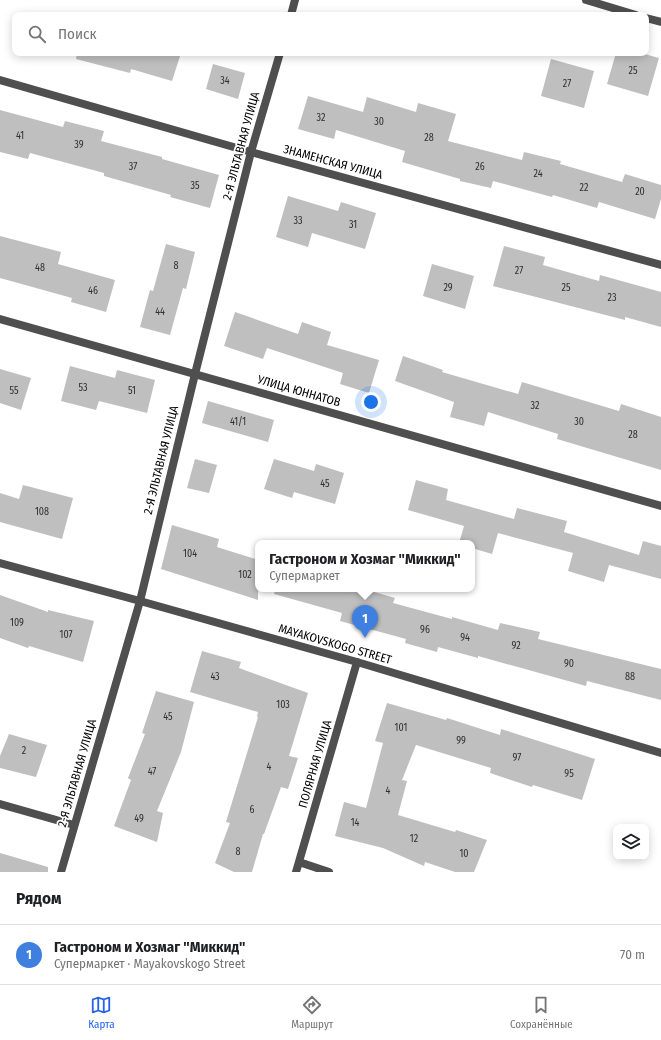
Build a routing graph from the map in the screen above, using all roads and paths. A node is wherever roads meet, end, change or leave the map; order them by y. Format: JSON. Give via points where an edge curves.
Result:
{"nodes":[{"id":1,"x":295,"y":0,"type":"edge"},
{"id":2,"x":586,"y":0,"type":"edge"},
{"id":3,"x":292,"y":12,"type":"edge"},
{"id":4,"x":626,"y":12,"type":"edge"},
{"id":5,"x":649,"y":19,"type":"edge"},
{"id":6,"x":661,"y":22,"type":"edge"},
{"id":7,"x":279,"y":56,"type":"edge"},
{"id":8,"x":0,"y":80,"type":"edge"},
{"id":9,"x":251,"y":152,"type":"junction"},
{"id":10,"x":661,"y":265,"type":"edge"},
{"id":11,"x":0,"y":319,"type":"edge"},
{"id":12,"x":195,"y":374,"type":"junction"},
{"id":13,"x":661,"y":506,"type":"edge"},
{"id":14,"x":0,"y":563,"type":"edge"},
{"id":15,"x":140,"y":601,"type":"junction"},
{"id":16,"x":357,"y":662,"type":"junction"},
{"id":17,"x":661,"y":753,"type":"edge"},
{"id":18,"x":0,"y":804,"type":"edge"},
{"id":19,"x":74,"y":825,"type":"junction"},
{"id":20,"x":299,"y":862,"type":"junction"},
{"id":21,"x":61,"y":872,"type":"edge"},
{"id":22,"x":296,"y":872,"type":"edge"},
{"id":23,"x":329,"y":872,"type":"edge"}],
"edges":[{"from":1,"to":3,"type":"street"},
{"from":2,"to":4,"type":"street"},
{"from":5,"to":6,"type":"street"},
{"from":7,"to":9,"type":"street","name":"2-Я ЭЛЬТАВНАЯ УЛИЦА"},
{"from":8,"to":9,"type":"street","name":"ЗНАМЕНСКАЯ УЛИЦА"},
{"from":9,"to":10,"type":"street","name":"ЗНАМЕНСКАЯ УЛИЦА"},
{"from":9,"to":12,"type":"street","name":"2-Я ЭЛЬТАВНАЯ УЛИЦА"},
{"from":11,"to":12,"type":"street","name":"УЛИЦА ЮННАТОВ"},
{"from":12,"to":13,"type":"street","name":"УЛИЦА ЮННАТОВ"},
{"from":12,"to":15,"type":"street","name":"2-Я ЭЛЬТАВНАЯ УЛИЦА"},
{"from":14,"to":15,"type":"street","name":"MAYAKOVSKOGO STREET"},
{"from":15,"to":16,"type":"street","name":"MAYAKOVSKOGO STREET"},
{"from":15,"to":19,"type":"street","name":"2-Я ЭЛЬТАВНАЯ УЛИЦА"},
{"from":16,"to":17,"type":"street","name":"MAYAKOVSKOGO STREET"},
{"from":16,"to":20,"type":"street","name":"ПОЛЯРНАЯ УЛИЦА"},
{"from":18,"to":19,"type":"street"},
{"from":19,"to":21,"type":"street","name":"2-Я ЭЛЬТАВНАЯ УЛИЦА"},
{"from":20,"to":22,"type":"street","name":"ПОЛЯРНАЯ УЛИЦА"},
{"from":20,"to":23,"type":"street"}]}
